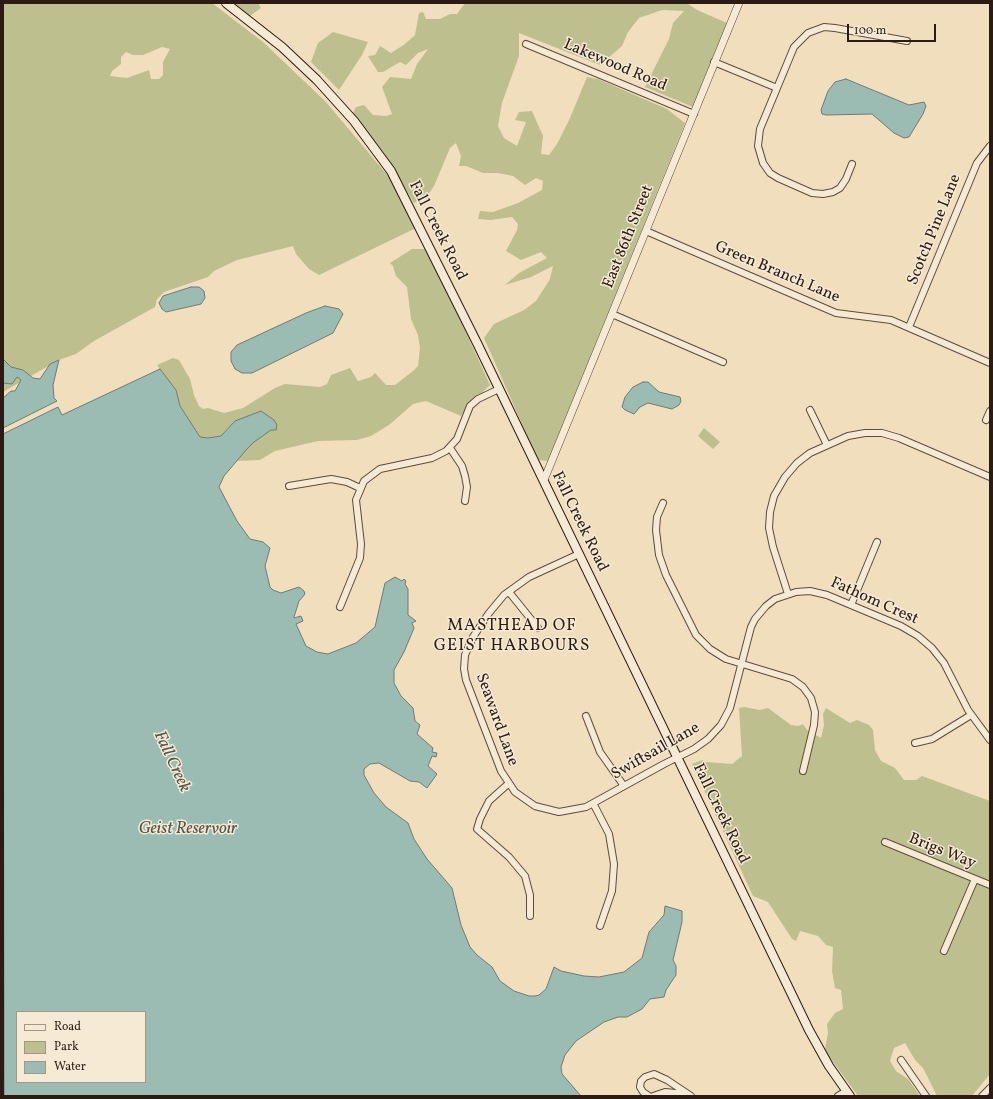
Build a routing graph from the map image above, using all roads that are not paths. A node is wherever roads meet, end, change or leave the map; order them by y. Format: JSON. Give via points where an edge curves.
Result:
{"nodes":[{"id":1,"x":226,"y":3,"type":"edge"},
{"id":2,"x":739,"y":3,"type":"edge"},
{"id":3,"x":907,"y":41,"type":"dead end"},
{"id":4,"x":526,"y":44,"type":"dead end"},
{"id":5,"x":714,"y":62,"type":"junction"},
{"id":6,"x":777,"y":88,"type":"junction"},
{"id":7,"x":694,"y":114,"type":"junction"},
{"id":8,"x":990,"y":146,"type":"edge"},
{"id":9,"x":852,"y":164,"type":"dead end"},
{"id":10,"x":646,"y":231,"type":"junction"},
{"id":11,"x":612,"y":314,"type":"junction"},
{"id":12,"x":909,"y":327,"type":"junction"},
{"id":13,"x":723,"y":362,"type":"dead end"},
{"id":14,"x":990,"y":363,"type":"edge"},
{"id":15,"x":499,"y":389,"type":"junction"},
{"id":16,"x":810,"y":410,"type":"dead end"},
{"id":17,"x":990,"y":411,"type":"edge"},
{"id":18,"x":986,"y":420,"type":"dead end"},
{"id":19,"x":827,"y":445,"type":"junction"},
{"id":20,"x":450,"y":448,"type":"junction"},
{"id":21,"x":990,"y":477,"type":"edge"},
{"id":22,"x":544,"y":480,"type":"junction"},
{"id":23,"x":289,"y":486,"type":"dead end"},
{"id":24,"x":360,"y":488,"type":"junction"},
{"id":25,"x":465,"y":501,"type":"dead end"},
{"id":26,"x":663,"y":503,"type":"dead end"},
{"id":27,"x":877,"y":542,"type":"dead end"},
{"id":28,"x":579,"y":554,"type":"junction"},
{"id":29,"x":509,"y":592,"type":"junction"},
{"id":30,"x":788,"y":594,"type":"junction"},
{"id":31,"x":851,"y":605,"type":"junction"},
{"id":32,"x":340,"y":607,"type":"dead end"},
{"id":33,"x":538,"y":628,"type":"dead end"},
{"id":34,"x":742,"y":665,"type":"junction"},
{"id":35,"x":971,"y":714,"type":"junction"},
{"id":36,"x":586,"y":716,"type":"dead end"},
{"id":37,"x":990,"y":740,"type":"edge"},
{"id":38,"x":915,"y":743,"type":"dead end"},
{"id":39,"x":677,"y":757,"type":"junction"},
{"id":40,"x":803,"y":771,"type":"dead end"},
{"id":41,"x":508,"y":784,"type":"junction"},
{"id":42,"x":624,"y":786,"type":"junction"},
{"id":43,"x":593,"y":803,"type":"junction"},
{"id":44,"x":884,"y":842,"type":"dead end"},
{"id":45,"x":974,"y":879,"type":"junction"},
{"id":46,"x":990,"y":885,"type":"edge"},
{"id":47,"x":530,"y":916,"type":"dead end"},
{"id":48,"x":600,"y":926,"type":"dead end"},
{"id":49,"x":944,"y":951,"type":"dead end"},
{"id":50,"x":901,"y":1060,"type":"dead end"},
{"id":51,"x":990,"y":1088,"type":"edge"},
{"id":52,"x":848,"y":1093,"type":"edge"},
{"id":53,"x":690,"y":1095,"type":"edge"},
{"id":54,"x":649,"y":1096,"type":"edge"},
{"id":55,"x":653,"y":1096,"type":"edge"},
{"id":56,"x":838,"y":1096,"type":"edge"},
{"id":57,"x":926,"y":1096,"type":"edge"},
{"id":58,"x":982,"y":1096,"type":"edge"}],
"edges":[{"from":1,"to":15,"type":"main road","name":"Fall Creek Road","via":[[282,47],[317,80],[354,121],[384,160],[416,217]]},
{"from":2,"to":5,"type":"street","name":"East 86th Street"},
{"from":3,"to":6,"type":"street","via":[[834,28],[814,30],[794,47]]},
{"from":4,"to":7,"type":"street","name":"Lakewood Road"},
{"from":5,"to":6,"type":"street"},
{"from":5,"to":7,"type":"street","name":"East 86th Street"},
{"from":6,"to":9,"type":"street","via":[[758,139],[759,155],[770,173],[787,183],[812,193],[822,194],[840,188]]},
{"from":7,"to":10,"type":"street","name":"East 86th Street"},
{"from":8,"to":12,"type":"street","name":"Scotch Pine Lane","via":[[976,163]]},
{"from":10,"to":11,"type":"street","name":"East 86th Street"},
{"from":10,"to":12,"type":"street","name":"Green Branch Lane","via":[[836,313],[886,318]]},
{"from":11,"to":13,"type":"street"},
{"from":11,"to":22,"type":"street","name":"East 86th Street"},
{"from":12,"to":14,"type":"street","name":"Green Branch Lane"},
{"from":15,"to":20,"type":"street","via":[[470,406],[457,440]]},
{"from":15,"to":22,"type":"main road","name":"Fall Creek Road"},
{"from":16,"to":19,"type":"street"},
{"from":17,"to":18,"type":"street"},
{"from":19,"to":21,"type":"street","via":[[856,434],[882,433]]},
{"from":19,"to":30,"type":"street","via":[[810,453],[789,470],[778,486],[773,502],[769,523],[770,537]]},
{"from":20,"to":24,"type":"street","via":[[432,458],[380,469],[366,479]]},
{"from":20,"to":25,"type":"street","via":[[466,476]]},
{"from":22,"to":28,"type":"main road","name":"Fall Creek Road"},
{"from":23,"to":24,"type":"street","via":[[331,479],[348,482]]},
{"from":24,"to":32,"type":"street","via":[[356,507],[361,544],[360,558]]},
{"from":26,"to":34,"type":"street","via":[[657,517],[656,530],[659,555],[685,615],[696,635],[710,649]]},
{"from":27,"to":31,"type":"street"},
{"from":28,"to":29,"type":"street","name":"Seaward Lane","via":[[529,577]]},
{"from":28,"to":39,"type":"main road","name":"Fall Creek Road"},
{"from":29,"to":33,"type":"street"},
{"from":29,"to":41,"type":"street","name":"Seaward Lane","via":[[496,604],[473,637],[464,663],[468,685],[500,771]]},
{"from":30,"to":31,"type":"street","name":"Fathom Crest","via":[[816,592]]},
{"from":30,"to":34,"type":"street","name":"Swiftsail Lane","via":[[775,599],[758,615],[751,627]]},
{"from":31,"to":35,"type":"street","name":"Fathom Crest","via":[[901,626],[924,641],[944,663]]},
{"from":34,"to":39,"type":"street","name":"Swiftsail Lane","via":[[732,702],[721,725],[699,746]]},
{"from":34,"to":40,"type":"street","via":[[787,676],[801,685],[808,694],[815,717]]},
{"from":35,"to":37,"type":"street","name":"Fathom Crest"},
{"from":35,"to":38,"type":"street","via":[[932,739]]},
{"from":36,"to":42,"type":"street","via":[[600,752]]},
{"from":39,"to":42,"type":"street","name":"Swiftsail Lane"},
{"from":39,"to":52,"type":"main road","name":"Fall Creek Road","via":[[812,1037]]},
{"from":41,"to":43,"type":"street","name":"Swiftsail Lane","via":[[525,801],[545,810],[567,812]]},
{"from":41,"to":47,"type":"street","via":[[489,801],[478,829],[509,857],[525,876],[530,895]]},
{"from":42,"to":43,"type":"street","name":"Swiftsail Lane"},
{"from":43,"to":48,"type":"street","via":[[609,834],[614,864],[612,891]]},
{"from":44,"to":45,"type":"street","name":"Brigs Way"},
{"from":45,"to":46,"type":"street","name":"Brigs Way"},
{"from":45,"to":49,"type":"street"},
{"from":50,"to":57,"type":"street"},
{"from":51,"to":58,"type":"street"},
{"from":52,"to":56,"type":"street"},
{"from":53,"to":54,"type":"street","via":[[654,1074],[641,1081],[640,1087]]},
{"from":53,"to":55,"type":"street","via":[[673,1092]]}]}
